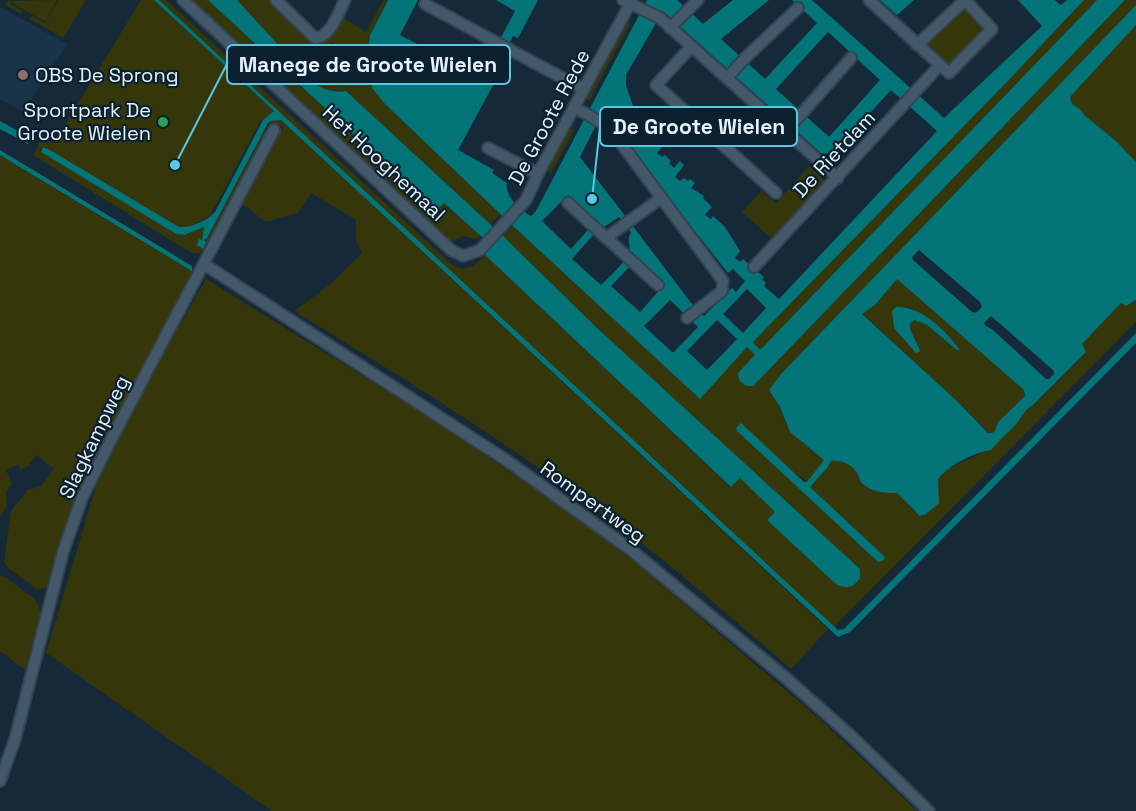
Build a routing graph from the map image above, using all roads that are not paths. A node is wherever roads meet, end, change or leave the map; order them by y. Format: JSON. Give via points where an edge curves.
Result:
{"nodes":[{"id":1,"x":183,"y":0,"type":"edge"},
{"id":2,"x":276,"y":0,"type":"edge"},
{"id":3,"x":345,"y":0,"type":"edge"},
{"id":4,"x":869,"y":0,"type":"edge"},
{"id":5,"x":694,"y":2,"type":"edge"},
{"id":6,"x":631,"y":3,"type":"edge"},
{"id":7,"x":424,"y":4,"type":"dead end"},
{"id":8,"x":798,"y":8,"type":"dead end"},
{"id":9,"x":672,"y":26,"type":"junction"},
{"id":10,"x":918,"y":45,"type":"junction"},
{"id":11,"x":691,"y":47,"type":"junction"},
{"id":12,"x":851,"y":58,"type":"dead end"},
{"id":13,"x":940,"y":65,"type":"junction"},
{"id":14,"x":728,"y":76,"type":"junction"},
{"id":15,"x":583,"y":88,"type":"junction"},
{"id":16,"x":579,"y":110,"type":"junction"},
{"id":17,"x":274,"y":130,"type":"dead end"},
{"id":18,"x":788,"y":130,"type":"junction"},
{"id":19,"x":488,"y":148,"type":"dead end"},
{"id":20,"x":538,"y":174,"type":"junction"},
{"id":21,"x":838,"y":178,"type":"junction"},
{"id":22,"x":776,"y":193,"type":"dead end"},
{"id":23,"x":661,"y":198,"type":"junction"},
{"id":24,"x":568,"y":203,"type":"dead end"},
{"id":25,"x":604,"y":235,"type":"junction"},
{"id":26,"x":487,"y":242,"type":"joint"},
{"id":27,"x":204,"y":264,"type":"junction"},
{"id":28,"x":754,"y":267,"type":"dead end"},
{"id":29,"x":658,"y":285,"type":"dead end"},
{"id":30,"x":687,"y":318,"type":"dead end"},
{"id":31,"x":0,"y":781,"type":"edge"},
{"id":32,"x":929,"y":811,"type":"edge"}],
"edges":[{"from":1,"to":26,"type":"street","name":"Het Hooghemaal","via":[[451,250],[468,255]]},
{"from":2,"to":3,"type":"street","via":[[315,38],[320,38],[327,34]]},
{"from":4,"to":10,"type":"street"},
{"from":5,"to":9,"type":"street"},
{"from":6,"to":9,"type":"street"},
{"from":6,"to":15,"type":"street","name":"De Groote Rede"},
{"from":7,"to":15,"type":"street"},
{"from":8,"to":14,"type":"street"},
{"from":9,"to":11,"type":"street"},
{"from":10,"to":13,"type":"street"},
{"from":10,"to":13,"type":"street","via":[[965,0],[992,29],[949,73]]},
{"from":11,"to":14,"type":"street"},
{"from":11,"to":22,"type":"street","via":[[656,85]]},
{"from":12,"to":18,"type":"street"},
{"from":13,"to":21,"type":"street","name":"De Rietdam"},
{"from":14,"to":18,"type":"street"},
{"from":15,"to":16,"type":"street","name":"De Groote Rede"},
{"from":16,"to":20,"type":"street","name":"De Groote Rede"},
{"from":16,"to":23,"type":"street","via":[[609,128]]},
{"from":17,"to":27,"type":"street","name":"Slagkampweg"},
{"from":18,"to":21,"type":"street"},
{"from":19,"to":20,"type":"street"},
{"from":20,"to":26,"type":"street","name":"De Groote Rede","via":[[524,203]]},
{"from":21,"to":28,"type":"street","name":"De Rietdam","via":[[831,181]]},
{"from":23,"to":25,"type":"street"},
{"from":23,"to":30,"type":"street","via":[[729,284]]},
{"from":24,"to":25,"type":"street"},
{"from":25,"to":29,"type":"street"},
{"from":27,"to":31,"type":"street","name":"Slagkampweg","via":[[79,507]]},
{"from":27,"to":32,"type":"street","name":"Rompertweg","via":[[506,460],[631,550],[786,678]]}]}
